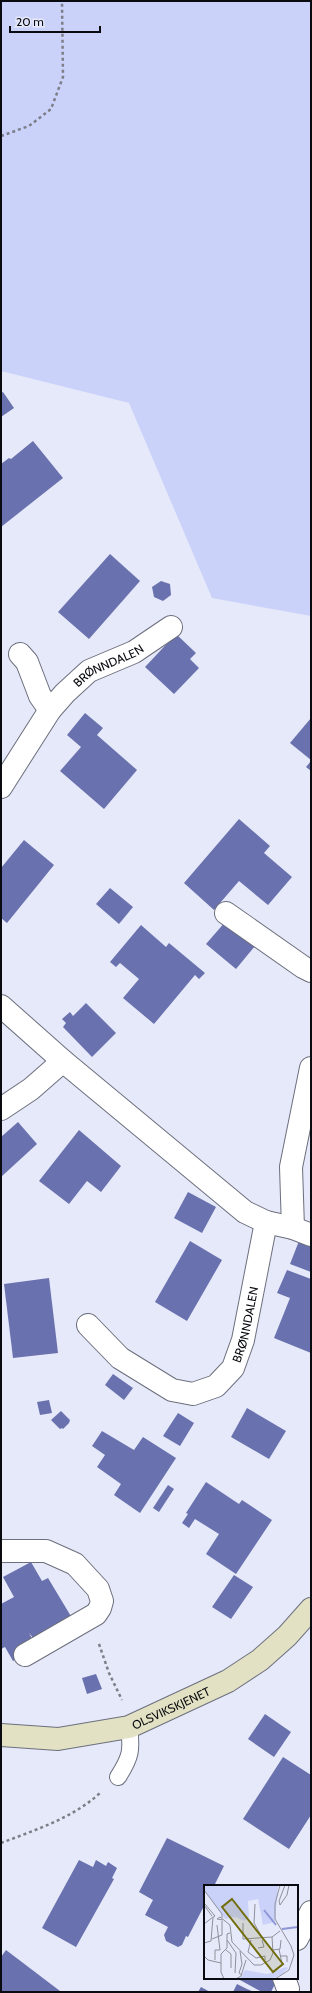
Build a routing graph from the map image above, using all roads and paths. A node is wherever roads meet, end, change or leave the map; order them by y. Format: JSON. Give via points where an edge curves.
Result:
{"nodes":[{"id":1,"x":62,"y":1,"type":"edge"},
{"id":2,"x":1,"y":136,"type":"edge"},
{"id":3,"x":171,"y":627,"type":"dead end"},
{"id":4,"x":20,"y":654,"type":"dead end"},
{"id":5,"x":50,"y":710,"type":"junction"},
{"id":6,"x":1,"y":787,"type":"edge"},
{"id":7,"x":226,"y":913,"type":"dead end"},
{"id":8,"x":311,"y":971,"type":"edge"},
{"id":9,"x":1,"y":1006,"type":"edge"},
{"id":10,"x":63,"y":1061,"type":"junction"},
{"id":11,"x":311,"y":1068,"type":"edge"},
{"id":12,"x":1,"y":1109,"type":"edge"},
{"id":13,"x":266,"y":1222,"type":"junction"},
{"id":14,"x":302,"y":1232,"type":"edge"},
{"id":15,"x":88,"y":1325,"type":"dead end"},
{"id":16,"x":1,"y":1551,"type":"edge"},
{"id":17,"x":311,"y":1608,"type":"edge"},
{"id":18,"x":96,"y":1614,"type":"junction"},
{"id":19,"x":25,"y":1656,"type":"dead end"},
{"id":20,"x":129,"y":1727,"type":"junction"},
{"id":21,"x":1,"y":1735,"type":"edge"},
{"id":22,"x":118,"y":1777,"type":"joint"},
{"id":23,"x":1,"y":1843,"type":"edge"},
{"id":24,"x":311,"y":1912,"type":"edge"},
{"id":25,"x":298,"y":1937,"type":"edge"}],
"edges":[{"from":1,"to":2,"type":"path","via":[[63,77],[50,109],[29,126]]},
{"from":3,"to":5,"type":"street","name":"BRØNNDALEN","via":[[134,652],[89,671]]},
{"from":4,"to":5,"type":"street","via":[[27,662],[40,696]]},
{"from":5,"to":6,"type":"street","name":"BRØNNDALEN"},
{"from":7,"to":8,"type":"street"},
{"from":9,"to":10,"type":"street"},
{"from":10,"to":12,"type":"street","via":[[31,1089]]},
{"from":10,"to":13,"type":"street","via":[[245,1212]]},
{"from":11,"to":14,"type":"street","via":[[291,1167]]},
{"from":13,"to":14,"type":"street"},
{"from":13,"to":15,"type":"street","name":"BRØNNDALEN","via":[[243,1340],[233,1368],[216,1386],[192,1394],[172,1390],[120,1358]]},
{"from":16,"to":18,"type":"street","via":[[46,1551],[75,1564],[98,1589],[102,1601]]},
{"from":17,"to":20,"type":"main road","name":"OLSVIKSKJENET","via":[[282,1641],[260,1660],[228,1681]]},
{"from":18,"to":19,"type":"street"},
{"from":18,"to":20,"type":"path","via":[[95,1630],[109,1673],[127,1713]]},
{"from":20,"to":21,"type":"main road","name":"OLSVIKSKJENET","via":[[58,1739]]},
{"from":20,"to":22,"type":"lane","via":[[129,1760]]},
{"from":22,"to":23,"type":"path","via":[[86,1806]]},
{"from":24,"to":25,"type":"street"}]}
